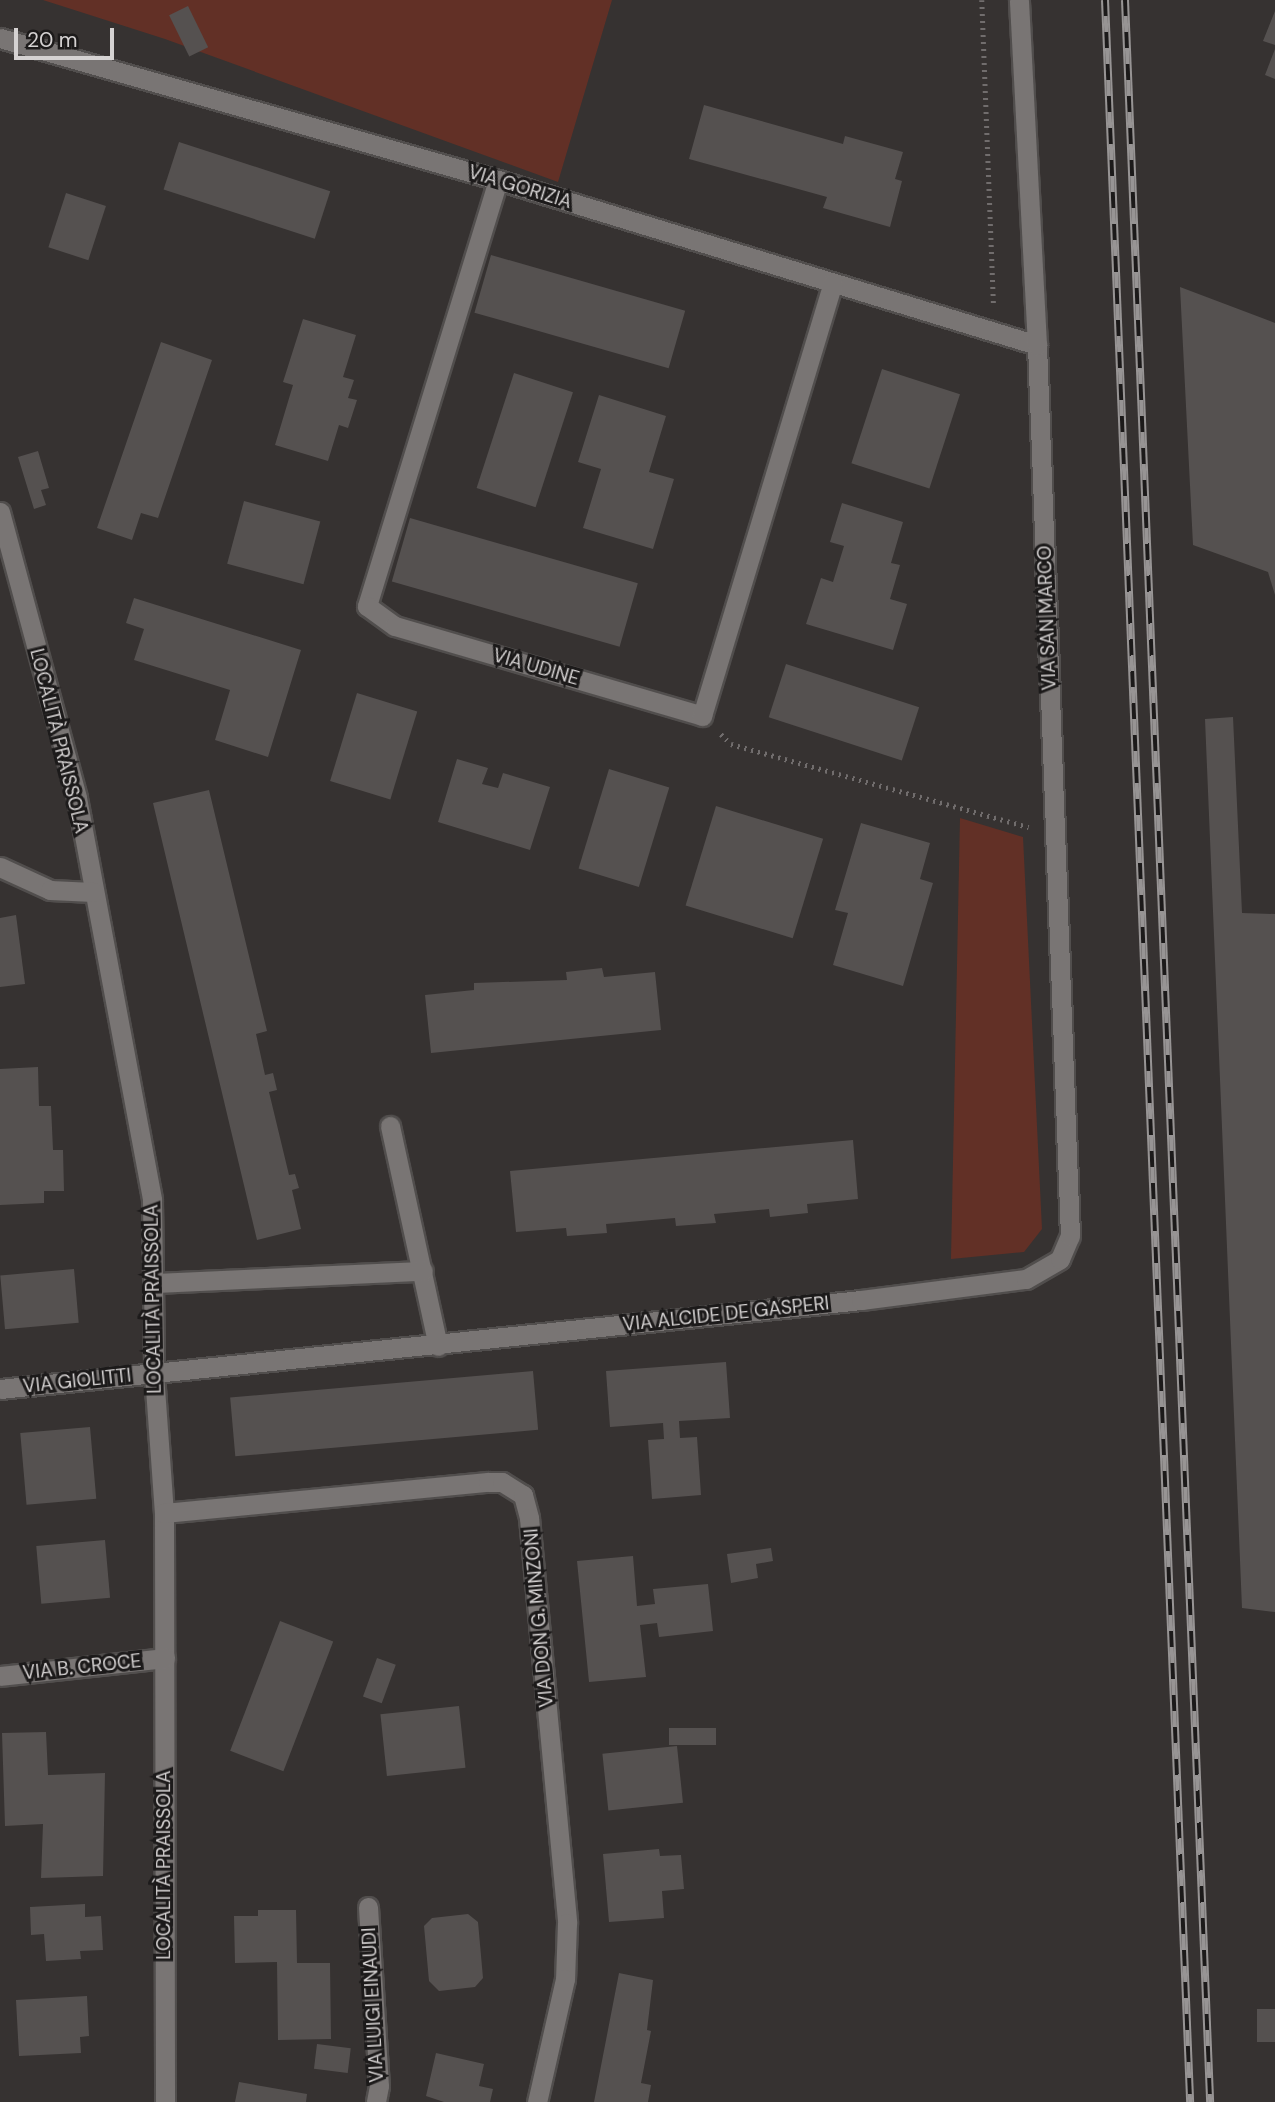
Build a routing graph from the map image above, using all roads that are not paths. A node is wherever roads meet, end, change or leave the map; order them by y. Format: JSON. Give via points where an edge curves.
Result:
{"nodes":[{"id":1,"x":1019,"y":0,"type":"edge"},
{"id":2,"x":0,"y":38,"type":"edge"},
{"id":3,"x":498,"y":180,"type":"junction"},
{"id":4,"x":833,"y":283,"type":"junction"},
{"id":5,"x":1037,"y":345,"type":"junction"},
{"id":6,"x":0,"y":512,"type":"edge"},
{"id":7,"x":8,"y":580,"type":"edge"},
{"id":8,"x":0,"y":867,"type":"edge"},
{"id":9,"x":93,"y":892,"type":"junction"},
{"id":10,"x":390,"y":1126,"type":"dead end"},
{"id":11,"x":1070,"y":1236,"type":"joint"},
{"id":12,"x":423,"y":1271,"type":"junction"},
{"id":13,"x":154,"y":1283,"type":"junction"},
{"id":14,"x":438,"y":1346,"type":"junction"},
{"id":15,"x":154,"y":1374,"type":"junction"},
{"id":16,"x":0,"y":1389,"type":"edge"},
{"id":17,"x":164,"y":1513,"type":"junction"},
{"id":18,"x":165,"y":1658,"type":"junction"},
{"id":19,"x":0,"y":1676,"type":"edge"},
{"id":20,"x":368,"y":1907,"type":"dead end"},
{"id":21,"x":165,"y":2102,"type":"edge"},
{"id":22,"x":376,"y":2102,"type":"edge"},
{"id":23,"x":537,"y":2102,"type":"edge"}],
"edges":[{"from":1,"to":5,"type":"street","name":"VIA SAN MARCO"},
{"from":2,"to":3,"type":"street","name":"VIA GORIZIA"},
{"from":3,"to":4,"type":"street","name":"VIA GORIZIA"},
{"from":3,"to":4,"type":"street","name":"VIA UDINE","via":[[367,606],[395,626],[702,716]]},
{"from":4,"to":5,"type":"street","name":"VIA GORIZIA"},
{"from":5,"to":11,"type":"street","name":"VIA SAN MARCO"},
{"from":6,"to":7,"type":"street","name":"LOCALITÀ PRAISSOLA"},
{"from":7,"to":9,"type":"street","name":"LOCALITÀ PRAISSOLA","via":[[77,798]]},
{"from":8,"to":9,"type":"street","via":[[50,890]]},
{"from":9,"to":13,"type":"street","name":"LOCALITÀ PRAISSOLA","via":[[150,1187]]},
{"from":10,"to":12,"type":"street"},
{"from":11,"to":14,"type":"street","name":"VIA ALCIDE DE GASPERI","via":[[1060,1259],[1026,1279]]},
{"from":12,"to":13,"type":"street"},
{"from":12,"to":14,"type":"street"},
{"from":13,"to":15,"type":"street","name":"LOCALITÀ PRAISSOLA"},
{"from":14,"to":15,"type":"street","name":"VIA ALCIDE DE GASPERI"},
{"from":15,"to":16,"type":"street","name":"VIA GIOLITTI"},
{"from":15,"to":17,"type":"street","name":"LOCALITÀ PRAISSOLA"},
{"from":17,"to":18,"type":"street","name":"LOCALITÀ PRAISSOLA"},
{"from":17,"to":23,"type":"street","name":"VIA DON G. MINZONI","via":[[488,1482],[502,1482],[523,1495],[529,1518],[567,1923],[565,1979]]},
{"from":18,"to":19,"type":"street","name":"VIA B. CROCE"},
{"from":18,"to":21,"type":"street","name":"LOCALITÀ PRAISSOLA"},
{"from":20,"to":22,"type":"street","name":"VIA LUIGI EINAUDI","via":[[379,2086]]}]}
